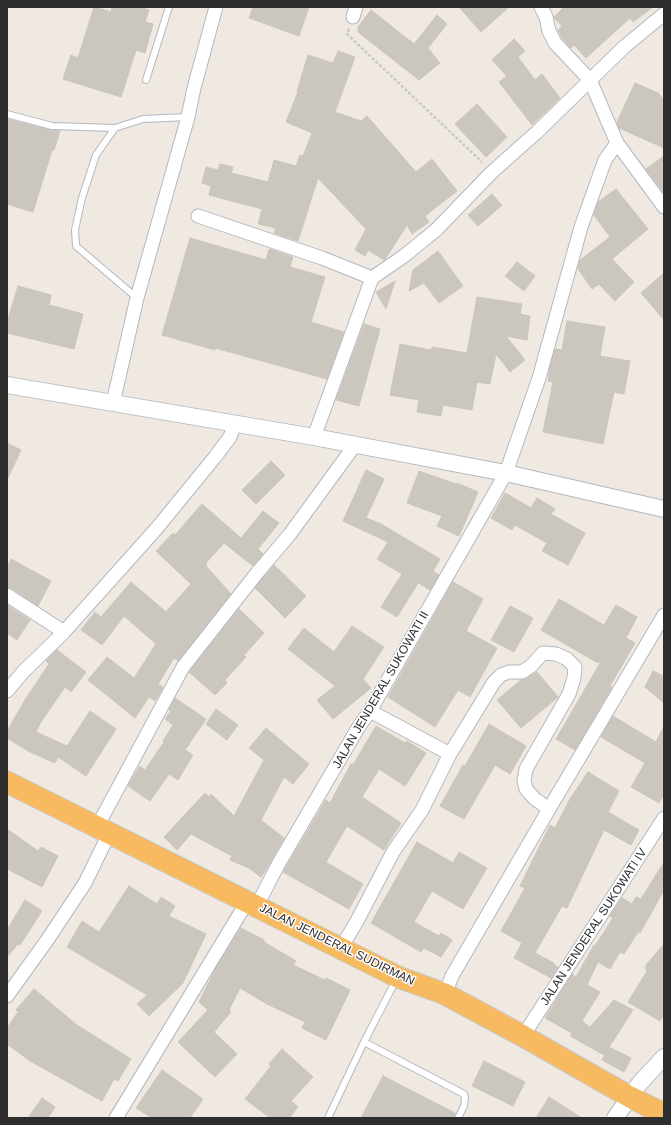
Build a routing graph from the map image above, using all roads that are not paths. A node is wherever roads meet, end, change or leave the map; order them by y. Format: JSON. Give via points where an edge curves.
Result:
{"nodes":[{"id":1,"x":169,"y":7,"type":"edge"},
{"id":2,"x":216,"y":7,"type":"edge"},
{"id":3,"x":541,"y":7,"type":"edge"},
{"id":4,"x":664,"y":14,"type":"edge"},
{"id":5,"x":146,"y":80,"type":"dead end"},
{"id":6,"x":590,"y":80,"type":"junction"},
{"id":7,"x":7,"y":114,"type":"edge"},
{"id":8,"x":188,"y":117,"type":"junction"},
{"id":9,"x":115,"y":128,"type":"junction"},
{"id":10,"x":617,"y":143,"type":"junction"},
{"id":11,"x":664,"y":207,"type":"edge"},
{"id":12,"x":198,"y":216,"type":"dead end"},
{"id":13,"x":372,"y":278,"type":"junction"},
{"id":14,"x":137,"y":298,"type":"junction"},
{"id":15,"x":7,"y":385,"type":"edge"},
{"id":16,"x":114,"y":403,"type":"junction"},
{"id":17,"x":235,"y":424,"type":"junction"},
{"id":18,"x":314,"y":437,"type":"junction"},
{"id":19,"x":355,"y":445,"type":"junction"},
{"id":20,"x":506,"y":473,"type":"junction"},
{"id":21,"x":664,"y":509,"type":"edge"},
{"id":22,"x":7,"y":595,"type":"edge"},
{"id":23,"x":664,"y":615,"type":"edge"},
{"id":24,"x":64,"y":632,"type":"junction"},
{"id":25,"x":7,"y":691,"type":"edge"},
{"id":26,"x":370,"y":711,"type":"junction"},
{"id":27,"x":450,"y":754,"type":"junction"},
{"id":28,"x":7,"y":782,"type":"edge"},
{"id":29,"x":549,"y":809,"type":"junction"},
{"id":30,"x":664,"y":818,"type":"edge"},
{"id":31,"x":103,"y":830,"type":"junction"},
{"id":32,"x":252,"y":904,"type":"junction"},
{"id":33,"x":341,"y":948,"type":"junction"},
{"id":34,"x":398,"y":977,"type":"junction"},
{"id":35,"x":445,"y":994,"type":"junction"},
{"id":36,"x":7,"y":996,"type":"edge"},
{"id":37,"x":523,"y":1036,"type":"junction"},
{"id":38,"x":364,"y":1042,"type":"junction"},
{"id":39,"x":664,"y":1056,"type":"edge"},
{"id":40,"x":630,"y":1097,"type":"junction"},
{"id":41,"x":664,"y":1114,"type":"edge"},
{"id":42,"x":116,"y":1118,"type":"edge"},
{"id":43,"x":328,"y":1118,"type":"edge"},
{"id":44,"x":458,"y":1118,"type":"edge"},
{"id":45,"x":615,"y":1118,"type":"edge"}],
"edges":[{"from":1,"to":5,"type":"lane"},
{"from":2,"to":8,"type":"street"},
{"from":3,"to":6,"type":"street","via":[[556,43]]},
{"from":4,"to":6,"type":"street"},
{"from":6,"to":10,"type":"street"},
{"from":6,"to":13,"type":"street","via":[[492,172],[436,230]]},
{"from":7,"to":9,"type":"lane","via":[[52,126]]},
{"from":8,"to":9,"type":"lane","via":[[143,119]]},
{"from":8,"to":14,"type":"street"},
{"from":9,"to":14,"type":"lane","via":[[96,155],[82,198],[75,230],[76,246]]},
{"from":10,"to":11,"type":"street"},
{"from":10,"to":20,"type":"street","name":"JALAN JENDERAL SUKOWATI II","via":[[605,160],[580,227],[540,378]]},
{"from":12,"to":13,"type":"street","via":[[322,258]]},
{"from":13,"to":18,"type":"street"},
{"from":14,"to":16,"type":"street"},
{"from":15,"to":16,"type":"street"},
{"from":16,"to":17,"type":"street"},
{"from":17,"to":18,"type":"street"},
{"from":17,"to":24,"type":"street","via":[[230,437],[157,528]]},
{"from":18,"to":19,"type":"street"},
{"from":19,"to":20,"type":"street"},
{"from":19,"to":31,"type":"street","via":[[290,534],[183,667]]},
{"from":20,"to":21,"type":"street"},
{"from":20,"to":26,"type":"street","name":"JALAN JENDERAL SUKOWATI II"},
{"from":22,"to":24,"type":"street"},
{"from":23,"to":29,"type":"street"},
{"from":24,"to":25,"type":"street"},
{"from":26,"to":27,"type":"street"},
{"from":26,"to":32,"type":"street","name":"JALAN JENDERAL SUKOWATI II","via":[[268,884]]},
{"from":27,"to":29,"type":"street","via":[[494,682],[501,675],[522,672],[543,653],[556,654],[567,659],[575,667],[569,694],[526,769],[524,781],[532,796]]},
{"from":27,"to":33,"type":"street","via":[[422,810],[393,852]]},
{"from":28,"to":31,"type":"highway","name":"JALAN JENDERAL SUDIRMAN"},
{"from":29,"to":35,"type":"street","via":[[452,976]]},
{"from":30,"to":37,"type":"street","name":"JALAN JENDERAL SUKOWATI IV"},
{"from":31,"to":32,"type":"highway","name":"JALAN JENDERAL SUDIRMAN"},
{"from":31,"to":36,"type":"street","via":[[85,883]]},
{"from":32,"to":33,"type":"highway","name":"JALAN JENDERAL SUDIRMAN"},
{"from":32,"to":42,"type":"street","name":"JALAN JENDERAL SUKOWATI II"},
{"from":33,"to":34,"type":"highway","name":"JALAN JENDERAL SUDIRMAN"},
{"from":34,"to":35,"type":"highway","name":"JALAN JENDERAL SUDIRMAN"},
{"from":34,"to":38,"type":"lane"},
{"from":35,"to":37,"type":"highway","name":"JALAN JENDERAL SUDIRMAN"},
{"from":37,"to":40,"type":"highway","name":"JALAN JENDERAL SUDIRMAN"},
{"from":38,"to":43,"type":"lane"},
{"from":38,"to":44,"type":"lane","via":[[464,1094],[464,1106]]},
{"from":39,"to":40,"type":"street"},
{"from":40,"to":41,"type":"highway","name":"JALAN JENDERAL SUDIRMAN"},
{"from":40,"to":45,"type":"street"}]}
